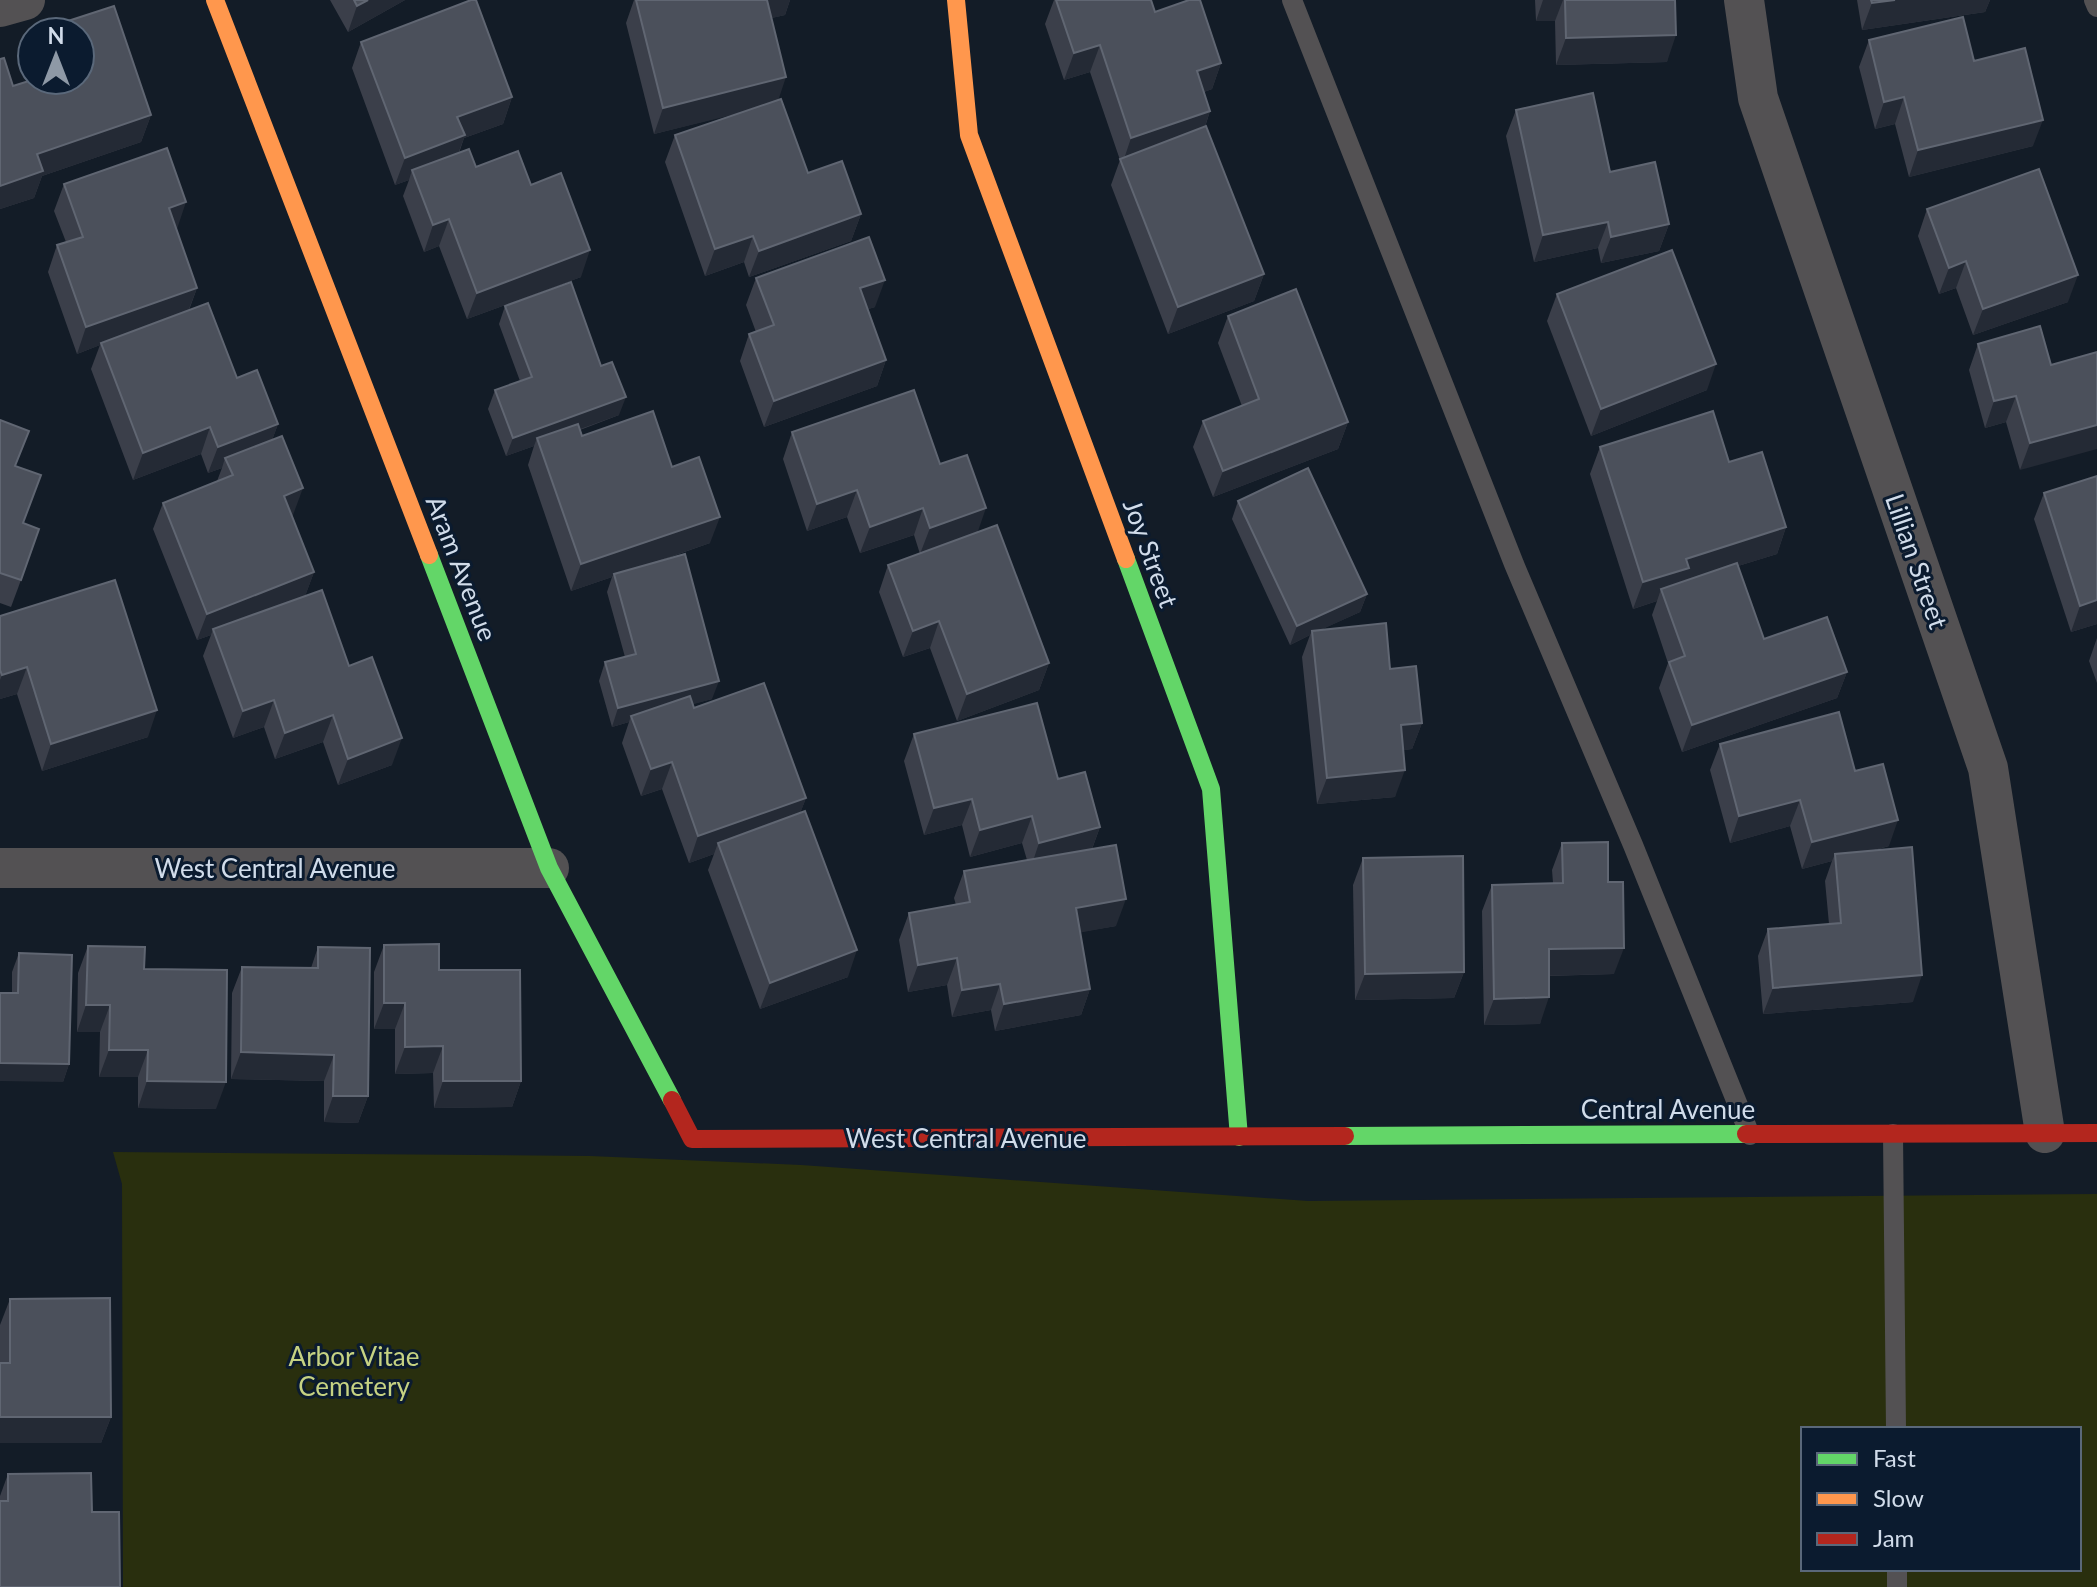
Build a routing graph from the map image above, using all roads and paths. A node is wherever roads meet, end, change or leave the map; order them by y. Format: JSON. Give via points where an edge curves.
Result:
{"nodes":[{"id":1,"x":25,"y":0,"type":"edge"},
{"id":2,"x":215,"y":0,"type":"edge"},
{"id":3,"x":956,"y":0,"type":"edge"},
{"id":4,"x":1292,"y":0,"type":"edge"},
{"id":5,"x":1744,"y":0,"type":"edge"},
{"id":6,"x":2094,"y":0,"type":"edge"},
{"id":7,"x":0,"y":7,"type":"edge"},
{"id":8,"x":2097,"y":7,"type":"edge"},
{"id":9,"x":0,"y":868,"type":"edge"},
{"id":10,"x":549,"y":868,"type":"junction"},
{"id":11,"x":2045,"y":1133,"type":"junction"},
{"id":12,"x":2097,"y":1133,"type":"edge"},
{"id":13,"x":1893,"y":1134,"type":"junction"},
{"id":14,"x":1750,"y":1135,"type":"junction"},
{"id":15,"x":1239,"y":1137,"type":"junction"},
{"id":16,"x":692,"y":1139,"type":"joint"},
{"id":17,"x":1896,"y":1427,"type":"edge"}],
"edges":[{"from":1,"to":7,"type":"street"},
{"from":2,"to":10,"type":"street","name":"Aram Avenue"},
{"from":3,"to":15,"type":"street","name":"Joy Street","via":[[969,135],[1211,789]]},
{"from":4,"to":14,"type":"lane","via":[[1514,564]]},
{"from":5,"to":11,"type":"street","name":"Lillian Street","via":[[1758,98],[1988,768]]},
{"from":6,"to":8,"type":"lane"},
{"from":9,"to":10,"type":"street","name":"West Central Avenue"},
{"from":10,"to":16,"type":"street","name":"Aram Avenue"},
{"from":11,"to":12,"type":"street","name":"Central Avenue"},
{"from":11,"to":13,"type":"street","name":"Central Avenue"},
{"from":13,"to":14,"type":"street","name":"Central Avenue"},
{"from":13,"to":17,"type":"lane"},
{"from":14,"to":15,"type":"street","name":"Central Avenue"},
{"from":15,"to":16,"type":"street","name":"West Central Avenue"}]}
